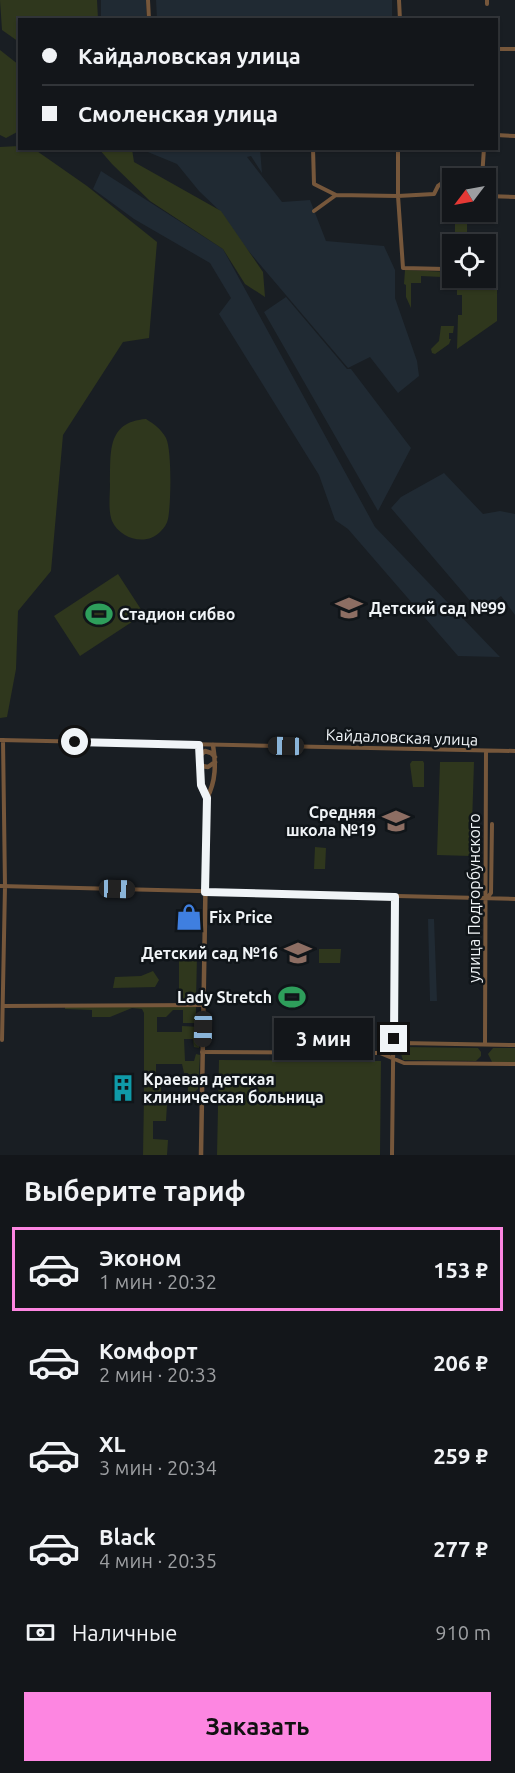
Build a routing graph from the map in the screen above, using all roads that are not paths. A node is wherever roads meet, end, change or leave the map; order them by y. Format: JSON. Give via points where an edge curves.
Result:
{"nodes":[{"id":1,"x":148,"y":0,"type":"edge"},
{"id":2,"x":399,"y":0,"type":"edge"},
{"id":3,"x":149,"y":18,"type":"edge"},
{"id":4,"x":400,"y":18,"type":"edge"},
{"id":5,"x":498,"y":49,"type":"edge"},
{"id":6,"x":515,"y":49,"type":"edge"},
{"id":7,"x":498,"y":135,"type":"edge"},
{"id":8,"x":515,"y":136,"type":"edge"},
{"id":9,"x":314,"y":150,"type":"edge"},
{"id":10,"x":398,"y":150,"type":"edge"},
{"id":11,"x":484,"y":150,"type":"edge"},
{"id":12,"x":483,"y":168,"type":"edge"},
{"id":13,"x":442,"y":185,"type":"edge"},
{"id":14,"x":336,"y":195,"type":"junction"},
{"id":15,"x":398,"y":196,"type":"junction"},
{"id":16,"x":496,"y":196,"type":"edge"},
{"id":17,"x":515,"y":197,"type":"edge"},
{"id":18,"x":314,"y":211,"type":"dead end"},
{"id":19,"x":442,"y":269,"type":"edge"},
{"id":20,"x":2,"y":740,"type":"edge"},
{"id":21,"x":199,"y":745,"type":"junction"},
{"id":22,"x":213,"y":745,"type":"junction"},
{"id":23,"x":486,"y":751,"type":"junction"},
{"id":24,"x":515,"y":751,"type":"edge"},
{"id":25,"x":199,"y":759,"type":"junction"},
{"id":26,"x":215,"y":759,"type":"junction"},
{"id":27,"x":207,"y":798,"type":"junction"},
{"id":28,"x":492,"y":824,"type":"dead end"},
{"id":29,"x":3,"y":886,"type":"edge"},
{"id":30,"x":205,"y":892,"type":"junction"},
{"id":31,"x":395,"y":897,"type":"junction"},
{"id":32,"x":486,"y":899,"type":"junction"},
{"id":33,"x":515,"y":899,"type":"edge"},
{"id":34,"x":2,"y":962,"type":"edge"},
{"id":35,"x":203,"y":1005,"type":"junction"},
{"id":36,"x":3,"y":1006,"type":"junction"},
{"id":37,"x":2,"y":1041,"type":"dead end"},
{"id":38,"x":484,"y":1044,"type":"junction"},
{"id":39,"x":393,"y":1045,"type":"junction"},
{"id":40,"x":515,"y":1045,"type":"edge"},
{"id":41,"x":202,"y":1052,"type":"junction"},
{"id":42,"x":380,"y":1053,"type":"junction"},
{"id":43,"x":393,"y":1059,"type":"junction"},
{"id":44,"x":515,"y":1064,"type":"edge"},
{"id":45,"x":201,"y":1155,"type":"edge"},
{"id":46,"x":392,"y":1155,"type":"edge"}],
"edges":[{"from":1,"to":3,"type":"street"},
{"from":2,"to":4,"type":"street"},
{"from":5,"to":6,"type":"street"},
{"from":7,"to":8,"type":"street"},
{"from":9,"to":14,"type":"street","via":[[314,184]]},
{"from":10,"to":15,"type":"street"},
{"from":11,"to":12,"type":"street"},
{"from":13,"to":15,"type":"street","via":[[434,194]]},
{"from":14,"to":15,"type":"street"},
{"from":14,"to":18,"type":"street"},
{"from":15,"to":19,"type":"street","via":[[403,268]]},
{"from":16,"to":17,"type":"street"},
{"from":20,"to":21,"type":"street","name":"Кайдаловская улица"},
{"from":20,"to":29,"type":"street"},
{"from":21,"to":22,"type":"street","name":"Кайдаловская улица"},
{"from":21,"to":25,"type":"street"},
{"from":22,"to":23,"type":"street","name":"Кайдаловская улица"},
{"from":22,"to":26,"type":"street"},
{"from":23,"to":24,"type":"street","name":"Кайдаловская улица"},
{"from":23,"to":32,"type":"street","name":"улица Подгорбунского"},
{"from":25,"to":26,"type":"street","via":[[205,751]]},
{"from":25,"to":26,"type":"street","via":[[205,767]]},
{"from":25,"to":27,"type":"street","via":[[201,785]]},
{"from":26,"to":27,"type":"street","via":[[213,787]]},
{"from":27,"to":30,"type":"street"},
{"from":28,"to":32,"type":"street","via":[[490,893]]},
{"from":29,"to":30,"type":"street"},
{"from":29,"to":34,"type":"street"},
{"from":30,"to":31,"type":"street"},
{"from":30,"to":35,"type":"street"},
{"from":31,"to":32,"type":"street"},
{"from":31,"to":39,"type":"street"},
{"from":32,"to":33,"type":"street"},
{"from":32,"to":38,"type":"street","name":"улица Подгорбунского"},
{"from":34,"to":36,"type":"street"},
{"from":35,"to":36,"type":"street"},
{"from":35,"to":41,"type":"street"},
{"from":36,"to":37,"type":"street"},
{"from":38,"to":39,"type":"street"},
{"from":38,"to":40,"type":"street"},
{"from":39,"to":42,"type":"street"},
{"from":39,"to":43,"type":"street"},
{"from":41,"to":42,"type":"street"},
{"from":41,"to":45,"type":"street"},
{"from":42,"to":43,"type":"street"},
{"from":43,"to":44,"type":"street","via":[[404,1063]]},
{"from":43,"to":46,"type":"street"}]}
